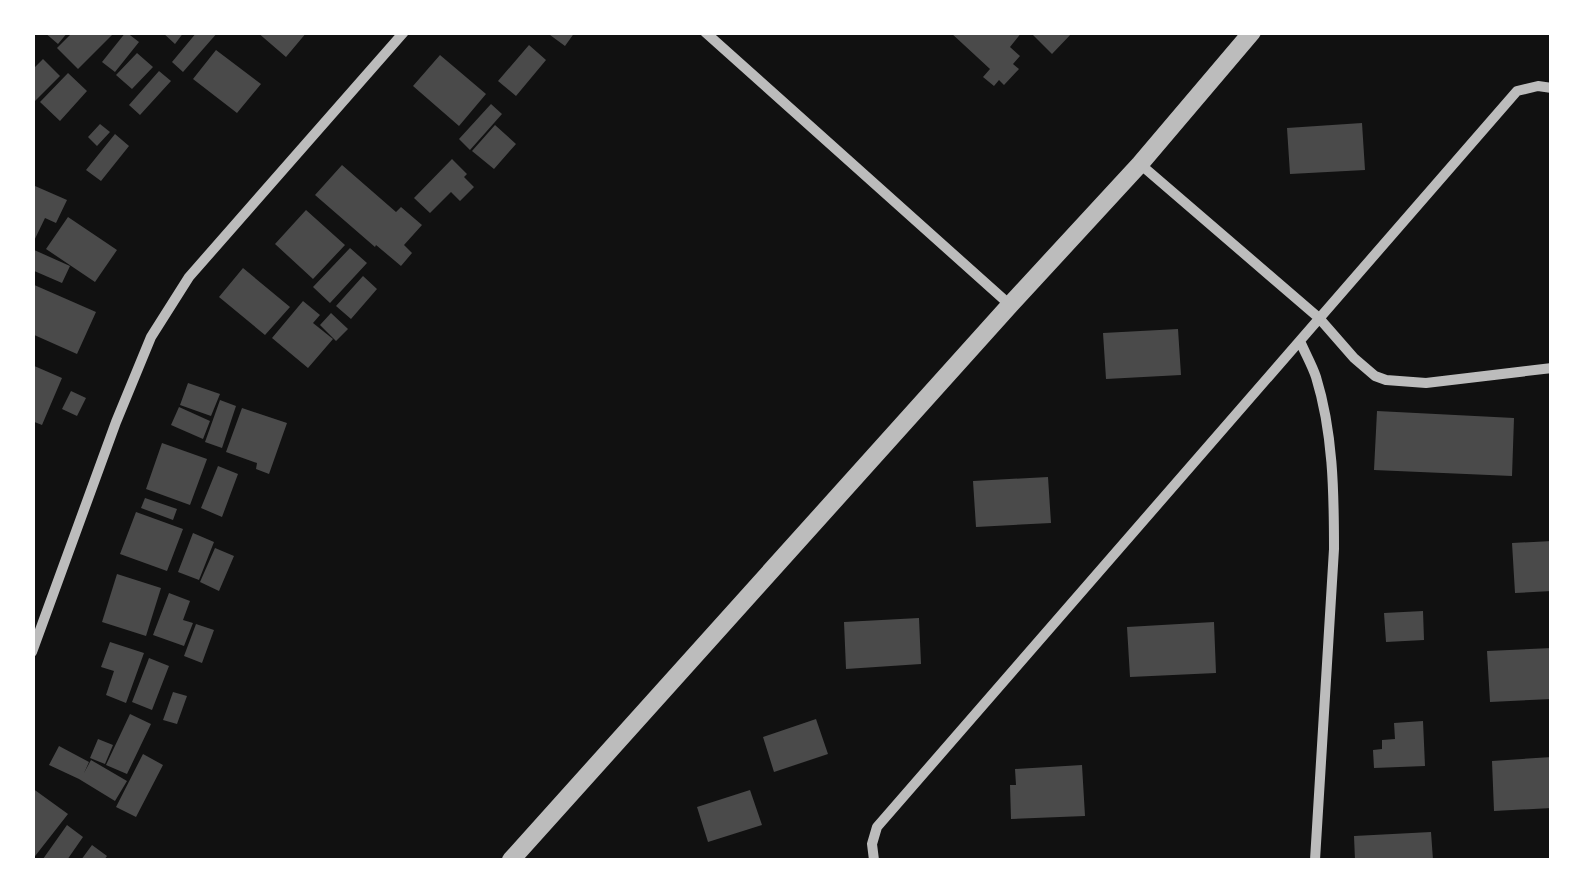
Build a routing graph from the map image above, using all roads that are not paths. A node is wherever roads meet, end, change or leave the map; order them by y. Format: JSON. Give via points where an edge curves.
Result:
{"nodes":[{"id":1,"x":404,"y":32,"type":"edge"},
{"id":2,"x":705,"y":32,"type":"edge"},
{"id":3,"x":1252,"y":32,"type":"edge"},
{"id":4,"x":1552,"y":88,"type":"edge"},
{"id":5,"x":1140,"y":164,"type":"junction"},
{"id":6,"x":1010,"y":305,"type":"junction"},
{"id":7,"x":1320,"y":318,"type":"junction"},
{"id":8,"x":1300,"y":341,"type":"junction"},
{"id":9,"x":1552,"y":368,"type":"edge"},
{"id":10,"x":32,"y":652,"type":"edge"},
{"id":11,"x":511,"y":860,"type":"edge"},
{"id":12,"x":874,"y":860,"type":"edge"},
{"id":13,"x":1315,"y":860,"type":"edge"}],
"edges":[{"from":1,"to":10,"type":"street","via":[[189,277],[151,338]]},
{"from":2,"to":6,"type":"street"},
{"from":3,"to":5,"type":"street"},
{"from":4,"to":7,"type":"street","via":[[1517,91]]},
{"from":5,"to":6,"type":"street"},
{"from":5,"to":7,"type":"street"},
{"from":6,"to":11,"type":"street"},
{"from":7,"to":8,"type":"street"},
{"from":7,"to":9,"type":"street","via":[[1354,358],[1386,380],[1426,383]]},
{"from":8,"to":12,"type":"street","via":[[877,828]]},
{"from":8,"to":13,"type":"street","via":[[1328,428],[1334,505]]}]}
